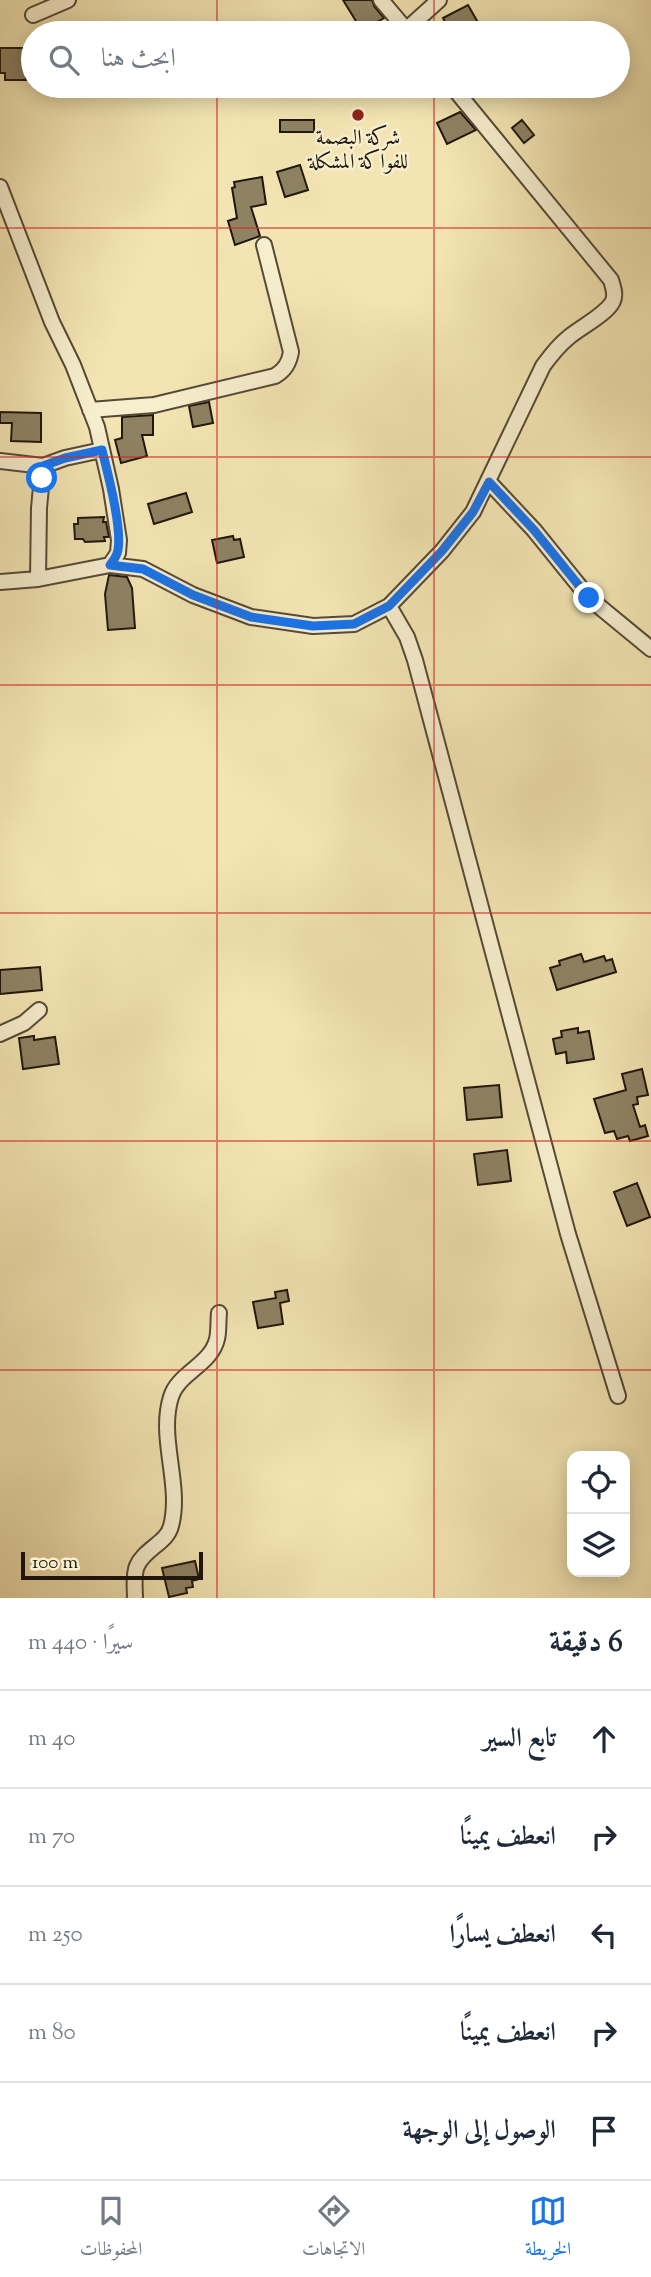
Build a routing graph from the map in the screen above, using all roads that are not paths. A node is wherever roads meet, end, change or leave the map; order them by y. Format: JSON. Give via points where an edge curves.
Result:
{"nodes":[{"id":1,"x":68,"y":0,"type":"edge"},
{"id":2,"x":381,"y":0,"type":"edge"},
{"id":3,"x":439,"y":0,"type":"edge"},
{"id":4,"x":33,"y":15,"type":"dead end"},
{"id":5,"x":399,"y":21,"type":"edge"},
{"id":6,"x":418,"y":21,"type":"edge"},
{"id":7,"x":462,"y":98,"type":"edge"},
{"id":8,"x":0,"y":187,"type":"edge"},
{"id":9,"x":5,"y":212,"type":"edge"},
{"id":10,"x":264,"y":245,"type":"dead end"},
{"id":11,"x":90,"y":410,"type":"junction"},
{"id":12,"x":102,"y":450,"type":"junction"},
{"id":13,"x":0,"y":461,"type":"edge"},
{"id":14,"x":43,"y":466,"type":"junction"},
{"id":15,"x":489,"y":482,"type":"junction"},
{"id":16,"x":110,"y":565,"type":"junction"},
{"id":17,"x":38,"y":579,"type":"junction"},
{"id":18,"x":0,"y":582,"type":"edge"},
{"id":19,"x":389,"y":606,"type":"junction"},
{"id":20,"x":651,"y":649,"type":"edge"},
{"id":21,"x":39,"y":1010,"type":"dead end"},
{"id":22,"x":0,"y":1034,"type":"edge"},
{"id":23,"x":219,"y":1313,"type":"dead end"},
{"id":24,"x":618,"y":1396,"type":"dead end"},
{"id":25,"x":135,"y":1598,"type":"edge"}],
"edges":[{"from":1,"to":4,"type":"street"},
{"from":2,"to":5,"type":"street"},
{"from":3,"to":6,"type":"street"},
{"from":7,"to":15,"type":"street","via":[[611,280],[615,298],[542,366]]},
{"from":8,"to":9,"type":"street"},
{"from":9,"to":11,"type":"street"},
{"from":10,"to":11,"type":"street","via":[[291,352],[282,372],[154,405]]},
{"from":11,"to":12,"type":"street"},
{"from":12,"to":14,"type":"street"},
{"from":12,"to":16,"type":"street","via":[[119,540]]},
{"from":13,"to":14,"type":"street"},
{"from":14,"to":17,"type":"street"},
{"from":15,"to":19,"type":"street","via":[[473,512],[442,551]]},
{"from":15,"to":20,"type":"street","via":[[589,598]]},
{"from":16,"to":17,"type":"street"},
{"from":16,"to":19,"type":"street","via":[[143,569],[251,617],[313,626],[354,624]]},
{"from":17,"to":18,"type":"street"},
{"from":19,"to":24,"type":"street","via":[[415,660],[568,1234]]},
{"from":21,"to":22,"type":"street"},
{"from":23,"to":25,"type":"street","via":[[217,1341],[171,1395],[167,1415],[171,1529],[136,1566]]}]}
